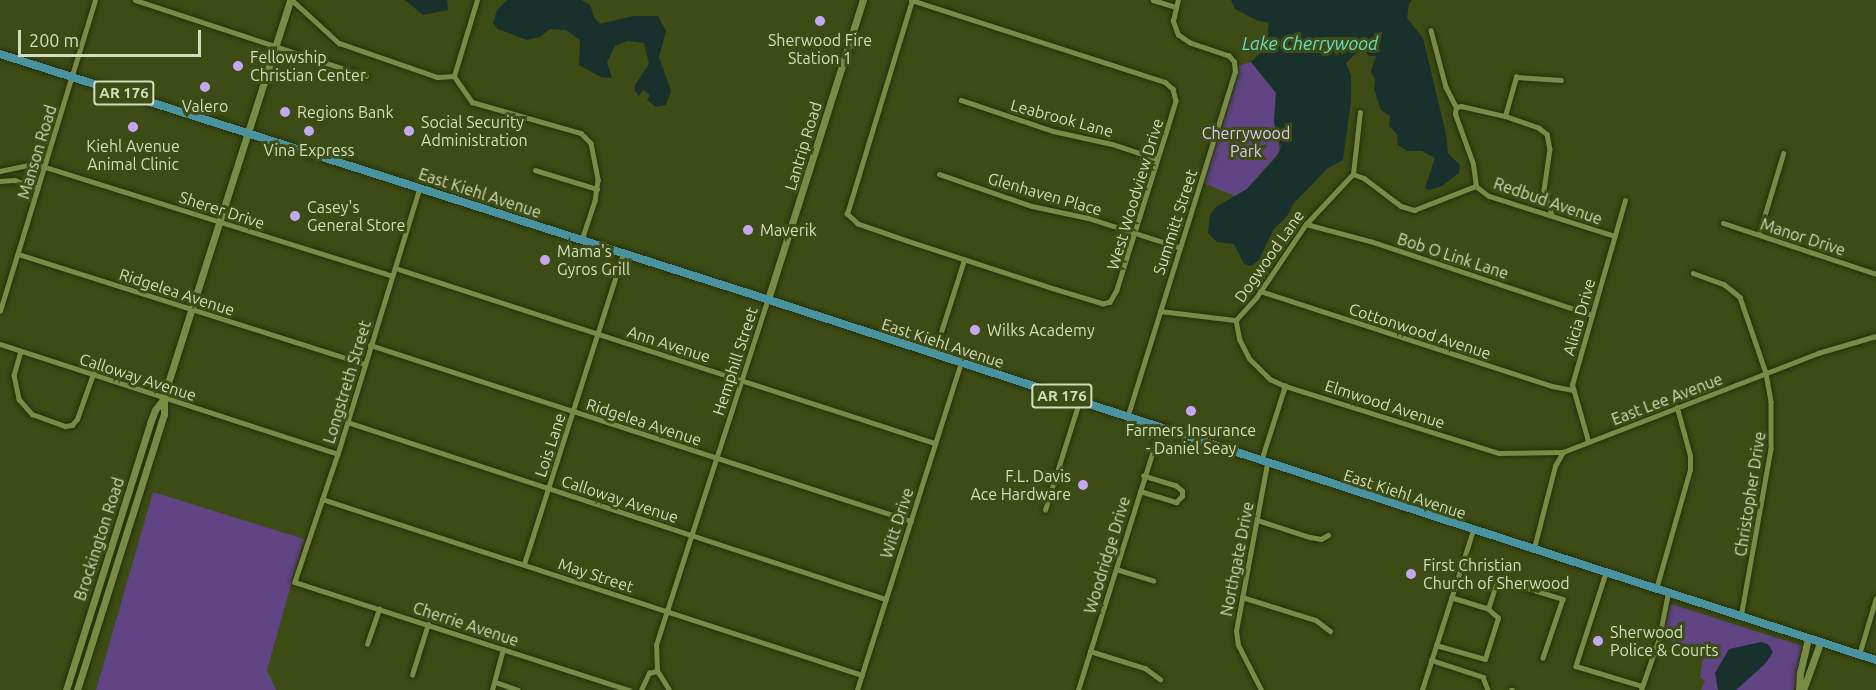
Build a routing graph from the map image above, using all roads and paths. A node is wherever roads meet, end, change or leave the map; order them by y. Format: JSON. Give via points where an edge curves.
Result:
{"nodes":[{"id":1,"x":95,"y":0,"type":"edge"},
{"id":2,"x":135,"y":0,"type":"edge"},
{"id":3,"x":291,"y":0,"type":"edge"},
{"id":4,"x":477,"y":0,"type":"edge"},
{"id":5,"x":863,"y":0,"type":"edge"},
{"id":6,"x":912,"y":0,"type":"edge"},
{"id":7,"x":1153,"y":0,"type":"edge"},
{"id":8,"x":1178,"y":0,"type":"edge"},
{"id":9,"x":1176,"y":7,"type":"junction"},
{"id":10,"x":1431,"y":30,"type":"dead end"},
{"id":11,"x":275,"y":46,"type":"junction"},
{"id":12,"x":0,"y":54,"type":"edge"},
{"id":13,"x":366,"y":76,"type":"dead end"},
{"id":14,"x":454,"y":76,"type":"junction"},
{"id":15,"x":73,"y":77,"type":"junction"},
{"id":16,"x":1561,"y":80,"type":"dead end"},
{"id":17,"x":961,"y":100,"type":"dead end"},
{"id":18,"x":1456,"y":107,"type":"junction"},
{"id":19,"x":1360,"y":112,"type":"dead end"},
{"id":20,"x":1504,"y":116,"type":"junction"},
{"id":21,"x":248,"y":132,"type":"junction"},
{"id":22,"x":1783,"y":154,"type":"dead end"},
{"id":23,"x":1157,"y":159,"type":"junction"},
{"id":24,"x":45,"y":167,"type":"junction"},
{"id":25,"x":15,"y":168,"type":"junction"},
{"id":26,"x":535,"y":170,"type":"dead end"},
{"id":27,"x":0,"y":171,"type":"edge"},
{"id":28,"x":939,"y":174,"type":"dead end"},
{"id":29,"x":1353,"y":174,"type":"junction"},
{"id":30,"x":14,"y":180,"type":"junction"},
{"id":31,"x":0,"y":181,"type":"edge"},
{"id":32,"x":1476,"y":186,"type":"junction"},
{"id":33,"x":38,"y":188,"type":"junction"},
{"id":34,"x":420,"y":188,"type":"junction"},
{"id":35,"x":597,"y":189,"type":"junction"},
{"id":36,"x":1625,"y":200,"type":"dead end"},
{"id":37,"x":1552,"y":214,"type":"junction"},
{"id":38,"x":219,"y":222,"type":"junction"},
{"id":39,"x":1723,"y":223,"type":"dead end"},
{"id":40,"x":1306,"y":224,"type":"junction"},
{"id":41,"x":1135,"y":233,"type":"junction"},
{"id":42,"x":1759,"y":234,"type":"junction"},
{"id":43,"x":1615,"y":236,"type":"junction"},
{"id":44,"x":582,"y":240,"type":"junction"},
{"id":45,"x":1179,"y":247,"type":"junction"},
{"id":46,"x":623,"y":253,"type":"junction"},
{"id":47,"x":18,"y":254,"type":"junction"},
{"id":48,"x":964,"y":260,"type":"junction"},
{"id":49,"x":395,"y":268,"type":"junction"},
{"id":50,"x":1693,"y":273,"type":"dead end"},
{"id":51,"x":1876,"y":274,"type":"edge"},
{"id":52,"x":392,"y":276,"type":"junction"},
{"id":53,"x":1260,"y":291,"type":"junction"},
{"id":54,"x":768,"y":299,"type":"junction"},
{"id":55,"x":192,"y":310,"type":"junction"},
{"id":56,"x":0,"y":311,"type":"edge"},
{"id":57,"x":1161,"y":311,"type":"junction"},
{"id":58,"x":1592,"y":315,"type":"junction"},
{"id":59,"x":1236,"y":320,"type":"junction"},
{"id":60,"x":599,"y":334,"type":"junction"},
{"id":61,"x":1876,"y":336,"type":"edge"},
{"id":62,"x":0,"y":344,"type":"edge"},
{"id":63,"x":370,"y":345,"type":"junction"},
{"id":64,"x":21,"y":351,"type":"junction"},
{"id":65,"x":934,"y":354,"type":"junction"},
{"id":66,"x":961,"y":363,"type":"junction"},
{"id":67,"x":364,"y":364,"type":"junction"},
{"id":68,"x":93,"y":374,"type":"junction"},
{"id":69,"x":1766,"y":374,"type":"junction"},
{"id":70,"x":742,"y":380,"type":"junction"},
{"id":71,"x":1285,"y":386,"type":"junction"},
{"id":72,"x":1572,"y":390,"type":"junction"},
{"id":73,"x":164,"y":398,"type":"junction"},
{"id":74,"x":1079,"y":402,"type":"junction"},
{"id":75,"x":1677,"y":408,"type":"junction"},
{"id":76,"x":574,"y":411,"type":"junction"},
{"id":77,"x":1127,"y":418,"type":"junction"},
{"id":78,"x":347,"y":422,"type":"junction"},
{"id":79,"x":1160,"y":428,"type":"junction"},
{"id":80,"x":1588,"y":441,"type":"junction"},
{"id":81,"x":935,"y":443,"type":"junction"},
{"id":82,"x":1563,"y":452,"type":"junction"},
{"id":83,"x":338,"y":454,"type":"junction"},
{"id":84,"x":717,"y":458,"type":"junction"},
{"id":85,"x":1264,"y":462,"type":"junction"},
{"id":86,"x":1144,"y":476,"type":"junction"},
{"id":87,"x":549,"y":488,"type":"junction"},
{"id":88,"x":1140,"y":491,"type":"junction"},
{"id":89,"x":322,"y":499,"type":"junction"},
{"id":90,"x":1045,"y":510,"type":"dead end"},
{"id":91,"x":1257,"y":520,"type":"junction"},
{"id":92,"x":911,"y":521,"type":"junction"},
{"id":93,"x":1473,"y":530,"type":"junction"},
{"id":94,"x":692,"y":535,"type":"junction"},
{"id":95,"x":1328,"y":535,"type":"dead end"},
{"id":96,"x":1533,"y":549,"type":"junction"},
{"id":97,"x":524,"y":564,"type":"junction"},
{"id":98,"x":1116,"y":568,"type":"junction"},
{"id":99,"x":1606,"y":573,"type":"junction"},
{"id":100,"x":1153,"y":580,"type":"dead end"},
{"id":101,"x":295,"y":582,"type":"joint"},
{"id":102,"x":1656,"y":589,"type":"junction"},
{"id":103,"x":1668,"y":593,"type":"junction"},
{"id":104,"x":1242,"y":597,"type":"junction"},
{"id":105,"x":886,"y":598,"type":"junction"},
{"id":106,"x":1452,"y":598,"type":"junction"},
{"id":107,"x":1876,"y":598,"type":"edge"},
{"id":108,"x":379,"y":609,"type":"junction"},
{"id":109,"x":1488,"y":609,"type":"junction"},
{"id":110,"x":667,"y":611,"type":"junction"},
{"id":111,"x":1741,"y":617,"type":"junction"},
{"id":112,"x":428,"y":624,"type":"junction"},
{"id":113,"x":1330,"y":631,"type":"dead end"},
{"id":114,"x":1808,"y":639,"type":"junction"},
{"id":115,"x":1820,"y":643,"type":"junction"},
{"id":116,"x":367,"y":644,"type":"dead end"},
{"id":117,"x":1436,"y":645,"type":"junction"},
{"id":118,"x":503,"y":649,"type":"junction"},
{"id":119,"x":1090,"y":651,"type":"junction"},
{"id":120,"x":1859,"y":655,"type":"junction"},
{"id":121,"x":1543,"y":658,"type":"dead end"},
{"id":122,"x":1431,"y":660,"type":"junction"},
{"id":123,"x":1876,"y":660,"type":"edge"},
{"id":124,"x":657,"y":670,"type":"junction"},
{"id":125,"x":412,"y":675,"type":"dead end"},
{"id":126,"x":862,"y":675,"type":"junction"},
{"id":127,"x":1160,"y":679,"type":"dead end"},
{"id":128,"x":495,"y":682,"type":"junction"},
{"id":129,"x":1642,"y":688,"type":"edge"},
{"id":130,"x":66,"y":690,"type":"edge"},
{"id":131,"x":77,"y":690,"type":"edge"},
{"id":132,"x":492,"y":690,"type":"edge"},
{"id":133,"x":518,"y":690,"type":"edge"},
{"id":134,"x":630,"y":690,"type":"edge"},
{"id":135,"x":641,"y":690,"type":"edge"},
{"id":136,"x":669,"y":690,"type":"edge"},
{"id":137,"x":857,"y":690,"type":"edge"},
{"id":138,"x":1078,"y":690,"type":"edge"},
{"id":139,"x":1261,"y":690,"type":"edge"},
{"id":140,"x":1422,"y":690,"type":"edge"},
{"id":141,"x":1488,"y":690,"type":"edge"},
{"id":142,"x":1801,"y":690,"type":"edge"}],
"edges":[{"from":1,"to":15,"type":"street","name":"Manson Road"},
{"from":2,"to":11,"type":"street"},
{"from":3,"to":11,"type":"main road","name":"Brockington Road"},
{"from":3,"to":14,"type":"street","via":[[339,43],[436,77]]},
{"from":4,"to":14,"type":"street"},
{"from":5,"to":54,"type":"main road","name":"Lantrip Road"},
{"from":6,"to":23,"type":"street","name":"West Woodview Drive","via":[[1173,88],[1176,101]]},
{"from":6,"to":48,"type":"street","via":[[847,214],[853,221]]},
{"from":7,"to":9,"type":"street"},
{"from":8,"to":9,"type":"street"},
{"from":9,"to":45,"type":"street","name":"Summitt Street","via":[[1175,30],[1190,43],[1229,56],[1235,72]]},
{"from":10,"to":18,"type":"street","via":[[1446,87]]},
{"from":11,"to":13,"type":"street"},
{"from":11,"to":21,"type":"main road","name":"Brockington Road"},
{"from":12,"to":15,"type":"main road","name":"East Kiehl Avenue","number":"AR 176"},
{"from":14,"to":35,"type":"street","via":[[472,102],[581,133],[591,142]]},
{"from":15,"to":21,"type":"main road","name":"East Kiehl Avenue","number":"AR 176"},
{"from":15,"to":24,"type":"street","name":"Manson Road"},
{"from":16,"to":20,"type":"street","via":[[1516,77]]},
{"from":17,"to":23,"type":"street","name":"Leabrook Lane","via":[[1053,131]]},
{"from":18,"to":20,"type":"street","via":[[1466,105]]},
{"from":18,"to":32,"type":"street","via":[[1458,128],[1473,164]]},
{"from":19,"to":29,"type":"street"},
{"from":20,"to":37,"type":"street","via":[[1547,134],[1550,149],[1544,190]]},
{"from":21,"to":34,"type":"main road","name":"East Kiehl Avenue","number":"AR 176"},
{"from":21,"to":38,"type":"main road","name":"Brockington Road"},
{"from":22,"to":42,"type":"street"},
{"from":23,"to":41,"type":"street","name":"West Woodview Drive"},
{"from":24,"to":25,"type":"street","name":"Sherer Drive","via":[[34,164]]},
{"from":24,"to":33,"type":"street","name":"Manson Road"},
{"from":24,"to":38,"type":"street","name":"Sherer Drive"},
{"from":25,"to":27,"type":"street","name":"Sherer Drive"},
{"from":25,"to":30,"type":"street"},
{"from":26,"to":35,"type":"street"},
{"from":28,"to":41,"type":"street","name":"Glenhaven Place","via":[[1024,203]]},
{"from":29,"to":32,"type":"street","via":[[1401,206],[1414,210]]},
{"from":29,"to":40,"type":"street","name":"Dogwood Lane"},
{"from":30,"to":31,"type":"street"},
{"from":30,"to":33,"type":"street"},
{"from":32,"to":37,"type":"street","name":"Redbud Avenue","via":[[1489,196]]},
{"from":33,"to":47,"type":"street","name":"Manson Road"},
{"from":34,"to":44,"type":"main road","name":"East Kiehl Avenue","number":"AR 176"},
{"from":34,"to":49,"type":"street","name":"Longstreth Street"},
{"from":35,"to":44,"type":"street"},
{"from":36,"to":43,"type":"street","name":"Alicia Drive"},
{"from":37,"to":43,"type":"street","name":"Redbud Avenue"},
{"from":38,"to":52,"type":"street","name":"Sherer Drive"},
{"from":38,"to":55,"type":"main road","name":"Brockington Road"},
{"from":39,"to":42,"type":"street","name":"Manor Drive"},
{"from":40,"to":53,"type":"street","name":"Dogwood Lane"},
{"from":40,"to":58,"type":"street","name":"Bob O Link Lane","via":[[1370,241]]},
{"from":41,"to":45,"type":"street","name":"Glenhaven Place"},
{"from":41,"to":48,"type":"street","name":"West Woodview Drive","via":[[1115,296],[1106,303]]},
{"from":42,"to":51,"type":"street","name":"Manor Drive"},
{"from":43,"to":58,"type":"street","name":"Alicia Drive"},
{"from":44,"to":46,"type":"main road","name":"East Kiehl Avenue","number":"AR 176"},
{"from":45,"to":57,"type":"street","name":"Summitt Street"},
{"from":46,"to":54,"type":"main road","name":"East Kiehl Avenue","number":"AR 176"},
{"from":46,"to":60,"type":"street","name":"Lois Lane"},
{"from":47,"to":55,"type":"street","name":"Ridgelea Avenue"},
{"from":47,"to":56,"type":"street","name":"Manson Road"},
{"from":48,"to":65,"type":"street"},
{"from":49,"to":52,"type":"street","name":"Longstreth Street"},
{"from":49,"to":60,"type":"street","name":"Ann Avenue"},
{"from":50,"to":69,"type":"street","name":"Christopher Drive","via":[[1724,284],[1738,294]]},
{"from":52,"to":63,"type":"street","name":"Longstreth Street"},
{"from":53,"to":59,"type":"street","name":"Dogwood Lane"},
{"from":53,"to":72,"type":"street","name":"Cottonwood Avenue","via":[[1546,385]]},
{"from":54,"to":65,"type":"main road","name":"East Kiehl Avenue","number":"AR 176"},
{"from":54,"to":70,"type":"street","name":"Hemphill Street"},
{"from":55,"to":67,"type":"street","name":"Ridgelea Avenue"},
{"from":55,"to":73,"type":"main road","name":"Brockington Road"},
{"from":57,"to":59,"type":"street","name":"Dogwood Lane"},
{"from":57,"to":77,"type":"street","name":"Summitt Street"},
{"from":58,"to":72,"type":"street","name":"Alicia Drive"},
{"from":59,"to":71,"type":"street","name":"Elmwood Avenue","via":[[1249,358],[1270,379]]},
{"from":60,"to":70,"type":"street","name":"Ann Avenue"},
{"from":60,"to":76,"type":"street","name":"Lois Lane"},
{"from":61,"to":69,"type":"street","name":"East Lee Avenue"},
{"from":62,"to":64,"type":"street","name":"Calloway Avenue"},
{"from":63,"to":67,"type":"street","name":"Longstreth Street"},
{"from":63,"to":76,"type":"street","name":"Ridgelea Avenue"},
{"from":64,"to":68,"type":"street","name":"Calloway Avenue"},
{"from":64,"to":68,"type":"street","via":[[14,375],[19,399],[32,414],[65,426],[77,419]]},
{"from":65,"to":66,"type":"main road","name":"East Kiehl Avenue","number":"AR 176"},
{"from":66,"to":74,"type":"main road","name":"East Kiehl Avenue","number":"AR 176"},
{"from":66,"to":81,"type":"street","name":"Witt Drive"},
{"from":67,"to":78,"type":"street","name":"Longstreth Street"},
{"from":68,"to":73,"type":"street","name":"Calloway Avenue"},
{"from":69,"to":75,"type":"street","name":"East Lee Avenue"},
{"from":69,"to":111,"type":"street","name":"Christopher Drive","via":[[1772,441]]},
{"from":70,"to":81,"type":"street","name":"Ann Avenue"},
{"from":70,"to":84,"type":"street","name":"Hemphill Street"},
{"from":71,"to":82,"type":"street","name":"Elmwood Avenue","via":[[1488,451],[1510,455]]},
{"from":71,"to":85,"type":"street","name":"Northgate Drive"},
{"from":72,"to":80,"type":"street"},
{"from":73,"to":83,"type":"street","name":"Calloway Avenue"},
{"from":73,"to":130,"type":"main road","name":"Brockington Road","via":[[155,410]]},
{"from":73,"to":131,"type":"main road","name":"Brockington Road","via":[[164,414]]},
{"from":74,"to":77,"type":"main road","name":"East Kiehl Avenue","number":"AR 176"},
{"from":74,"to":90,"type":"street"},
{"from":75,"to":80,"type":"street","name":"East Lee Avenue"},
{"from":75,"to":102,"type":"street","via":[[1690,470]]},
{"from":76,"to":84,"type":"street","name":"Ridgelea Avenue"},
{"from":76,"to":87,"type":"street","name":"Lois Lane"},
{"from":77,"to":79,"type":"main road","name":"East Kiehl Avenue","number":"AR 176"},
{"from":78,"to":83,"type":"street","name":"Longstreth Street"},
{"from":78,"to":87,"type":"street","name":"Calloway Avenue"},
{"from":79,"to":85,"type":"main road","name":"East Kiehl Avenue","number":"AR 176"},
{"from":79,"to":86,"type":"street","name":"Woodridge Drive"},
{"from":80,"to":82,"type":"street","name":"East Lee Avenue"},
{"from":81,"to":92,"type":"street","name":"Witt Drive"},
{"from":82,"to":96,"type":"street","via":[[1555,466]]},
{"from":83,"to":89,"type":"street","name":"Longstreth Street"},
{"from":84,"to":92,"type":"street","name":"Ridgelea Avenue"},
{"from":84,"to":94,"type":"street","name":"Hemphill Street"},
{"from":85,"to":91,"type":"street","name":"Northgate Drive"},
{"from":85,"to":93,"type":"main road","name":"East Kiehl Avenue","number":"AR 176"},
{"from":86,"to":88,"type":"street","name":"Woodridge Drive"},
{"from":86,"to":88,"type":"street","via":[[1176,486],[1182,496],[1176,502]]},
{"from":87,"to":94,"type":"street","name":"Calloway Avenue"},
{"from":87,"to":97,"type":"street","name":"Lois Lane"},
{"from":88,"to":98,"type":"street","name":"Woodridge Drive"},
{"from":89,"to":97,"type":"street","name":"May Street"},
{"from":89,"to":101,"type":"street","name":"Longstreth Street"},
{"from":91,"to":95,"type":"street","via":[[1310,537],[1321,539]]},
{"from":91,"to":104,"type":"street","name":"Northgate Drive"},
{"from":92,"to":105,"type":"street","name":"Witt Drive"},
{"from":93,"to":96,"type":"main road","name":"East Kiehl Avenue","number":"AR 176"},
{"from":93,"to":106,"type":"street"},
{"from":94,"to":105,"type":"street","name":"Calloway Avenue"},
{"from":94,"to":110,"type":"street","name":"Hemphill Street"},
{"from":96,"to":99,"type":"main road","name":"East Kiehl Avenue","number":"AR 176"},
{"from":97,"to":110,"type":"street","name":"May Street"},
{"from":98,"to":100,"type":"street"},
{"from":98,"to":119,"type":"street","name":"Woodridge Drive"},
{"from":99,"to":102,"type":"main road","name":"East Kiehl Avenue","number":"AR 176"},
{"from":99,"to":129,"type":"street","via":[[1576,666]]},
{"from":101,"to":108,"type":"street","name":"Cherrie Avenue"},
{"from":102,"to":103,"type":"main road","name":"East Kiehl Avenue","number":"AR 176"},
{"from":103,"to":111,"type":"main road","name":"East Kiehl Avenue","number":"AR 176"},
{"from":103,"to":129,"type":"street","via":[[1659,638]]},
{"from":104,"to":113,"type":"street","via":[[1316,620]]},
{"from":104,"to":139,"type":"street","name":"Northgate Drive","via":[[1236,641]]},
{"from":105,"to":126,"type":"street","name":"Witt Drive"},
{"from":106,"to":109,"type":"street"},
{"from":106,"to":117,"type":"street"},
{"from":107,"to":120,"type":"street"},
{"from":108,"to":112,"type":"street","name":"Cherrie Avenue"},
{"from":108,"to":116,"type":"street"},
{"from":109,"to":117,"type":"street","via":[[1498,618],[1485,659]]},
{"from":109,"to":121,"type":"street","via":[[1498,579],[1563,599]]},
{"from":110,"to":124,"type":"street","name":"Hemphill Street","via":[[655,651]]},
{"from":110,"to":126,"type":"street","name":"May Street"},
{"from":111,"to":114,"type":"main road","name":"East Kiehl Avenue","number":"AR 176"},
{"from":112,"to":118,"type":"street","name":"Cherrie Avenue"},
{"from":112,"to":125,"type":"street"},
{"from":114,"to":115,"type":"main road","name":"East Kiehl Avenue","number":"AR 176"},
{"from":114,"to":142,"type":"main road"},
{"from":115,"to":120,"type":"main road","name":"East Kiehl Avenue","number":"AR 176"},
{"from":115,"to":142,"type":"main road"},
{"from":117,"to":122,"type":"street"},
{"from":118,"to":128,"type":"street"},
{"from":118,"to":134,"type":"street","name":"Cherrie Avenue"},
{"from":119,"to":127,"type":"street","via":[[1145,668]]},
{"from":119,"to":138,"type":"street","name":"Woodridge Drive"},
{"from":120,"to":123,"type":"main road","name":"East Kiehl Avenue","number":"AR 176"},
{"from":122,"to":140,"type":"street"},
{"from":122,"to":141,"type":"street","via":[[1483,677]]},
{"from":124,"to":135,"type":"street","via":[[649,673]]},
{"from":124,"to":136,"type":"street"},
{"from":126,"to":137,"type":"street","name":"Witt Drive"},
{"from":128,"to":132,"type":"street"},
{"from":128,"to":133,"type":"street"}]}
